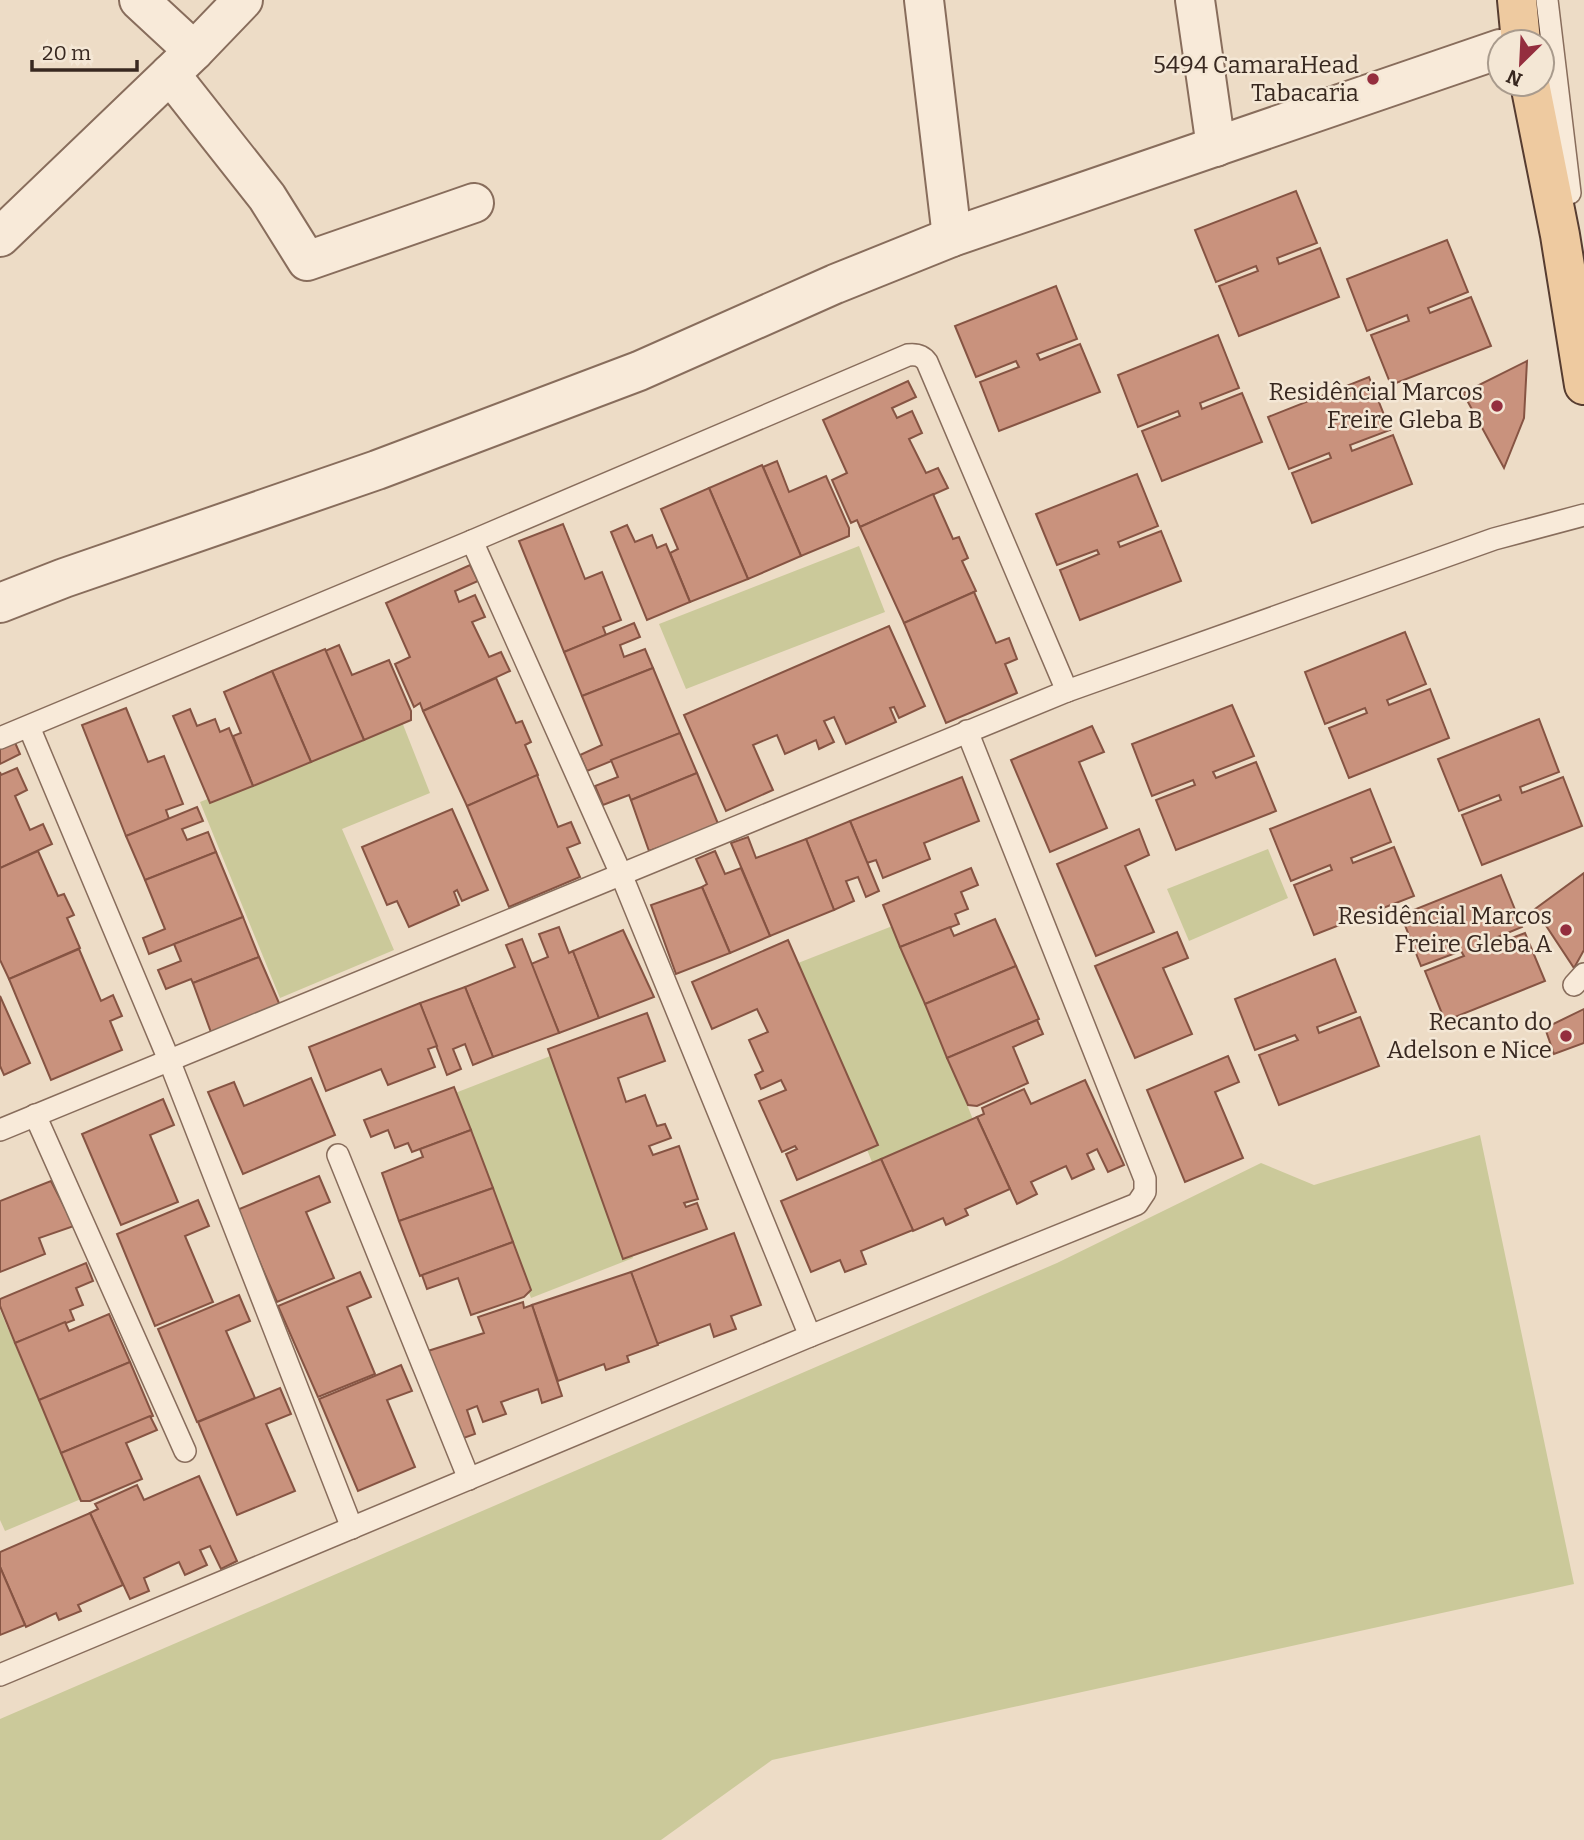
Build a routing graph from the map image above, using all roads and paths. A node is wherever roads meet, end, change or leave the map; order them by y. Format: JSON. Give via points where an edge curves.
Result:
{"nodes":[{"id":1,"x":139,"y":0,"type":"edge"},
{"id":2,"x":243,"y":0,"type":"edge"},
{"id":3,"x":924,"y":0,"type":"edge"},
{"id":4,"x":1195,"y":0,"type":"edge"},
{"id":5,"x":1517,"y":0,"type":"edge"},
{"id":6,"x":1546,"y":0,"type":"edge"},
{"id":7,"x":1520,"y":28,"type":"edge"},
{"id":8,"x":1486,"y":54,"type":"edge"},
{"id":9,"x":182,"y":62,"type":"junction"},
{"id":10,"x":1533,"y":98,"type":"edge"},
{"id":11,"x":1216,"y":147,"type":"junction"},
{"id":12,"x":474,"y":202,"type":"dead end"},
{"id":13,"x":0,"y":237,"type":"edge"},
{"id":14,"x":952,"y":237,"type":"junction"},
{"id":15,"x":1584,"y":292,"type":"edge"},
{"id":16,"x":1584,"y":385,"type":"edge"},
{"id":17,"x":1584,"y":515,"type":"edge"},
{"id":18,"x":472,"y":541,"type":"junction"},
{"id":19,"x":0,"y":603,"type":"edge"},
{"id":20,"x":1067,"y":691,"type":"junction"},
{"id":21,"x":29,"y":727,"type":"junction"},
{"id":22,"x":967,"y":731,"type":"junction"},
{"id":23,"x":0,"y":738,"type":"edge"},
{"id":24,"x":621,"y":874,"type":"junction"},
{"id":25,"x":169,"y":1060,"type":"junction"},
{"id":26,"x":35,"y":1115,"type":"junction"},
{"id":27,"x":0,"y":1130,"type":"edge"},
{"id":28,"x":338,"y":1155,"type":"dead end"},
{"id":29,"x":810,"y":1336,"type":"junction"},
{"id":30,"x":185,"y":1451,"type":"dead end"},
{"id":31,"x":469,"y":1479,"type":"junction"},
{"id":32,"x":352,"y":1528,"type":"junction"},
{"id":33,"x":0,"y":1675,"type":"edge"}],
"edges":[{"from":1,"to":9,"type":"street"},
{"from":2,"to":9,"type":"street"},
{"from":3,"to":14,"type":"street"},
{"from":4,"to":11,"type":"street"},
{"from":5,"to":7,"type":"main road"},
{"from":6,"to":15,"type":"lane"},
{"from":8,"to":11,"type":"street"},
{"from":9,"to":12,"type":"street","via":[[307,261]]},
{"from":9,"to":13,"type":"street"},
{"from":10,"to":16,"type":"main road"},
{"from":11,"to":14,"type":"street"},
{"from":14,"to":19,"type":"street","via":[[639,371],[377,470]]},
{"from":17,"to":20,"type":"lane","via":[[1494,539]]},
{"from":18,"to":20,"type":"lane","via":[[908,355],[919,355],[927,362]]},
{"from":18,"to":21,"type":"lane"},
{"from":18,"to":24,"type":"lane"},
{"from":20,"to":22,"type":"lane"},
{"from":21,"to":23,"type":"lane"},
{"from":21,"to":25,"type":"lane"},
{"from":22,"to":24,"type":"lane"},
{"from":22,"to":29,"type":"lane","via":[[1145,1178],[1145,1192],[1137,1204]]},
{"from":24,"to":25,"type":"lane"},
{"from":24,"to":29,"type":"lane"},
{"from":25,"to":26,"type":"lane"},
{"from":25,"to":32,"type":"lane"},
{"from":26,"to":27,"type":"lane"},
{"from":26,"to":30,"type":"lane"},
{"from":28,"to":31,"type":"lane"},
{"from":29,"to":31,"type":"lane"},
{"from":31,"to":32,"type":"lane"},
{"from":32,"to":33,"type":"lane"}]}
